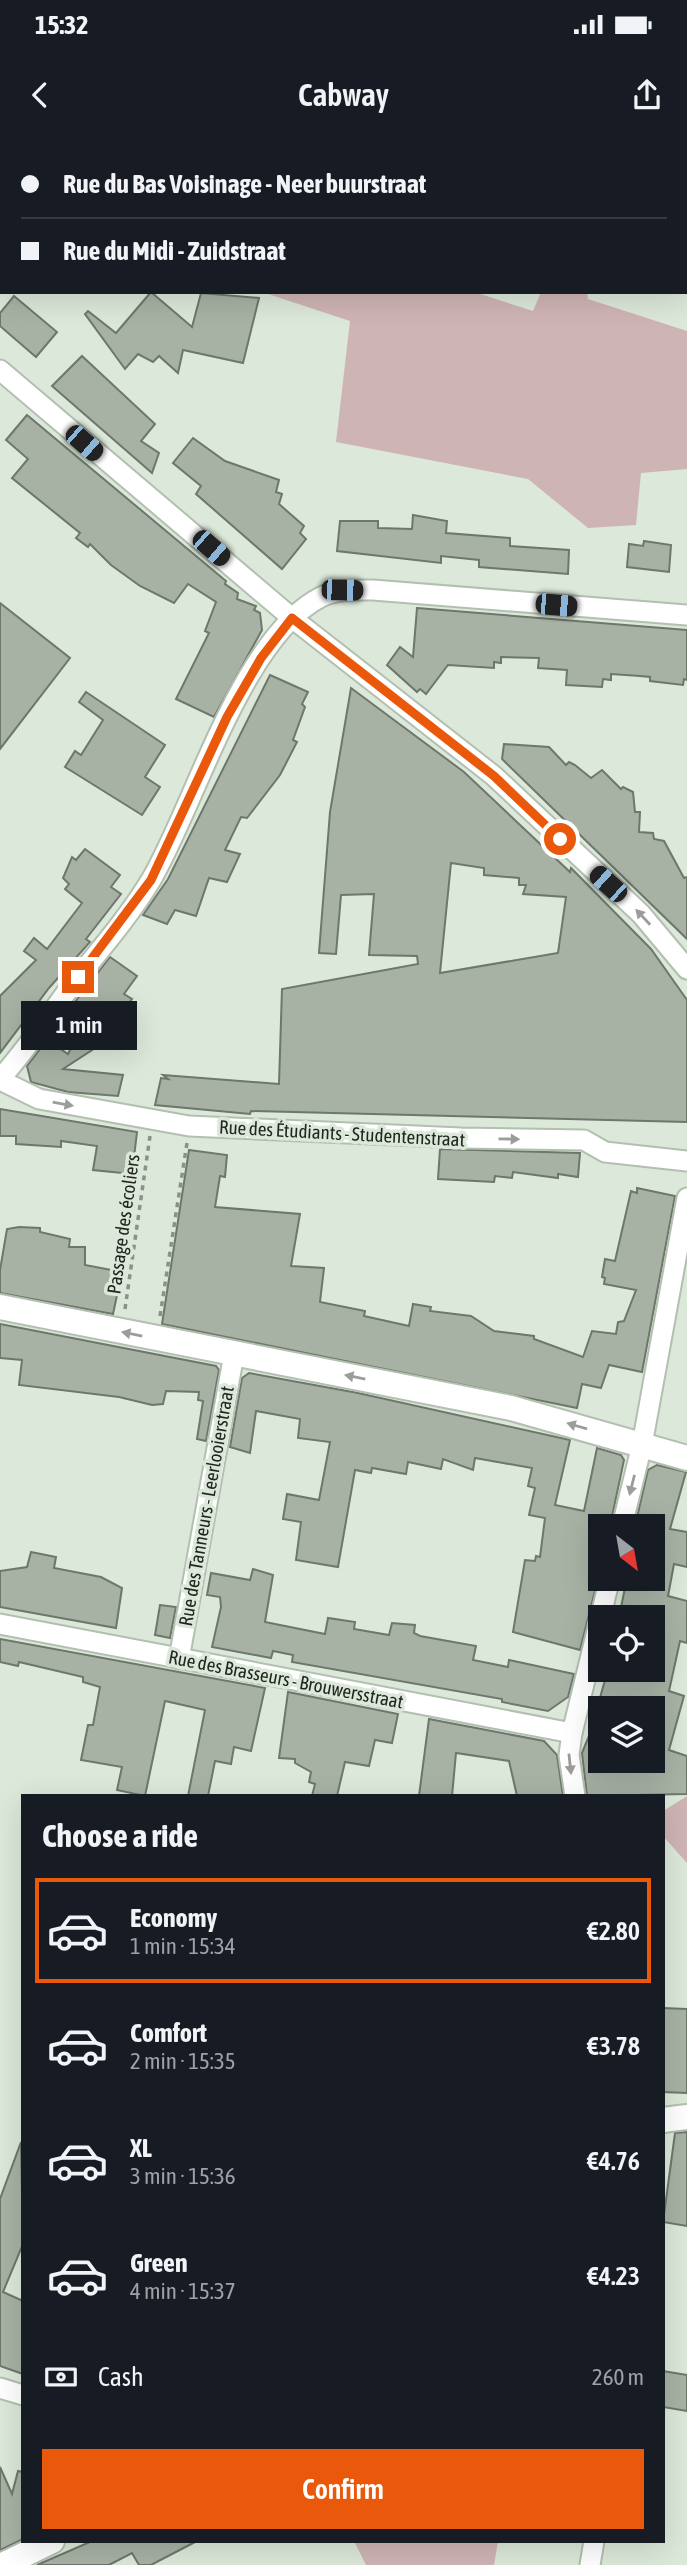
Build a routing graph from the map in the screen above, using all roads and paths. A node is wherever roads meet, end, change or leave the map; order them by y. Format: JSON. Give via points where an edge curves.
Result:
{"nodes":[{"id":1,"x":0,"y":369,"type":"edge"},
{"id":2,"x":687,"y":615,"type":"edge"},
{"id":3,"x":292,"y":618,"type":"junction"},
{"id":4,"x":687,"y":970,"type":"edge"},
{"id":5,"x":0,"y":1079,"type":"edge"},
{"id":6,"x":152,"y":1120,"type":"junction"},
{"id":7,"x":190,"y":1126,"type":"junction"},
{"id":8,"x":687,"y":1161,"type":"edge"},
{"id":9,"x":687,"y":1198,"type":"edge"},
{"id":10,"x":0,"y":1307,"type":"edge"},
{"id":11,"x":121,"y":1332,"type":"junction"},
{"id":12,"x":156,"y":1338,"type":"junction"},
{"id":13,"x":234,"y":1354,"type":"junction"},
{"id":14,"x":642,"y":1445,"type":"junction"},
{"id":15,"x":687,"y":1458,"type":"edge"},
{"id":16,"x":625,"y":1514,"type":"edge"},
{"id":17,"x":607,"y":1591,"type":"edge"},
{"id":18,"x":0,"y":1625,"type":"edge"},
{"id":19,"x":179,"y":1659,"type":"junction"},
{"id":20,"x":572,"y":1733,"type":"junction"},
{"id":21,"x":575,"y":1794,"type":"edge"},
{"id":22,"x":687,"y":2117,"type":"edge"},
{"id":23,"x":665,"y":2120,"type":"edge"},
{"id":24,"x":0,"y":2388,"type":"edge"},
{"id":25,"x":21,"y":2394,"type":"edge"},
{"id":26,"x":48,"y":2543,"type":"edge"},
{"id":27,"x":594,"y":2543,"type":"edge"},
{"id":28,"x":3,"y":2565,"type":"edge"},
{"id":29,"x":590,"y":2565,"type":"edge"}],
"edges":[{"from":1,"to":3,"type":"street"},
{"from":2,"to":3,"type":"street","via":[[342,590],[322,597]]},
{"from":4,"to":3,"type":"street","one_way":true,"via":[[641,914],[494,776]]},
{"from":3,"to":5,"type":"street","via":[[261,658],[227,717],[151,880]]},
{"from":5,"to":6,"type":"street","name":"Rue des Étudiants - Studentenstraat","one_way":true,"via":[[39,1099]]},
{"from":6,"to":7,"type":"street","name":"Rue des Étudiants - Studentenstraat"},
{"from":6,"to":11,"type":"path","name":"Passage des écoliers"},
{"from":7,"to":8,"type":"street","name":"Rue des Étudiants - Studentenstraat","one_way":true,"via":[[584,1140],[605,1152]]},
{"from":7,"to":12,"type":"path"},
{"from":9,"to":14,"type":"street"},
{"from":10,"to":11,"type":"street"},
{"from":12,"to":11,"type":"street","one_way":true},
{"from":12,"to":13,"type":"street"},
{"from":14,"to":13,"type":"street","one_way":true,"via":[[511,1408]]},
{"from":13,"to":19,"type":"street","name":"Rue des Tanneurs - Leerlooierstraat"},
{"from":14,"to":15,"type":"street"},
{"from":14,"to":16,"type":"street","one_way":true},
{"from":17,"to":20,"type":"street"},
{"from":18,"to":19,"type":"street","name":"Rue des Brasseurs - Brouwersstraat"},
{"from":19,"to":20,"type":"street","name":"Rue des Brasseurs - Brouwersstraat"},
{"from":20,"to":21,"type":"street","one_way":true,"via":[[569,1755]]},
{"from":22,"to":23,"type":"street"},
{"from":24,"to":25,"type":"street"},
{"from":26,"to":28,"type":"street"},
{"from":27,"to":29,"type":"street"}]}
